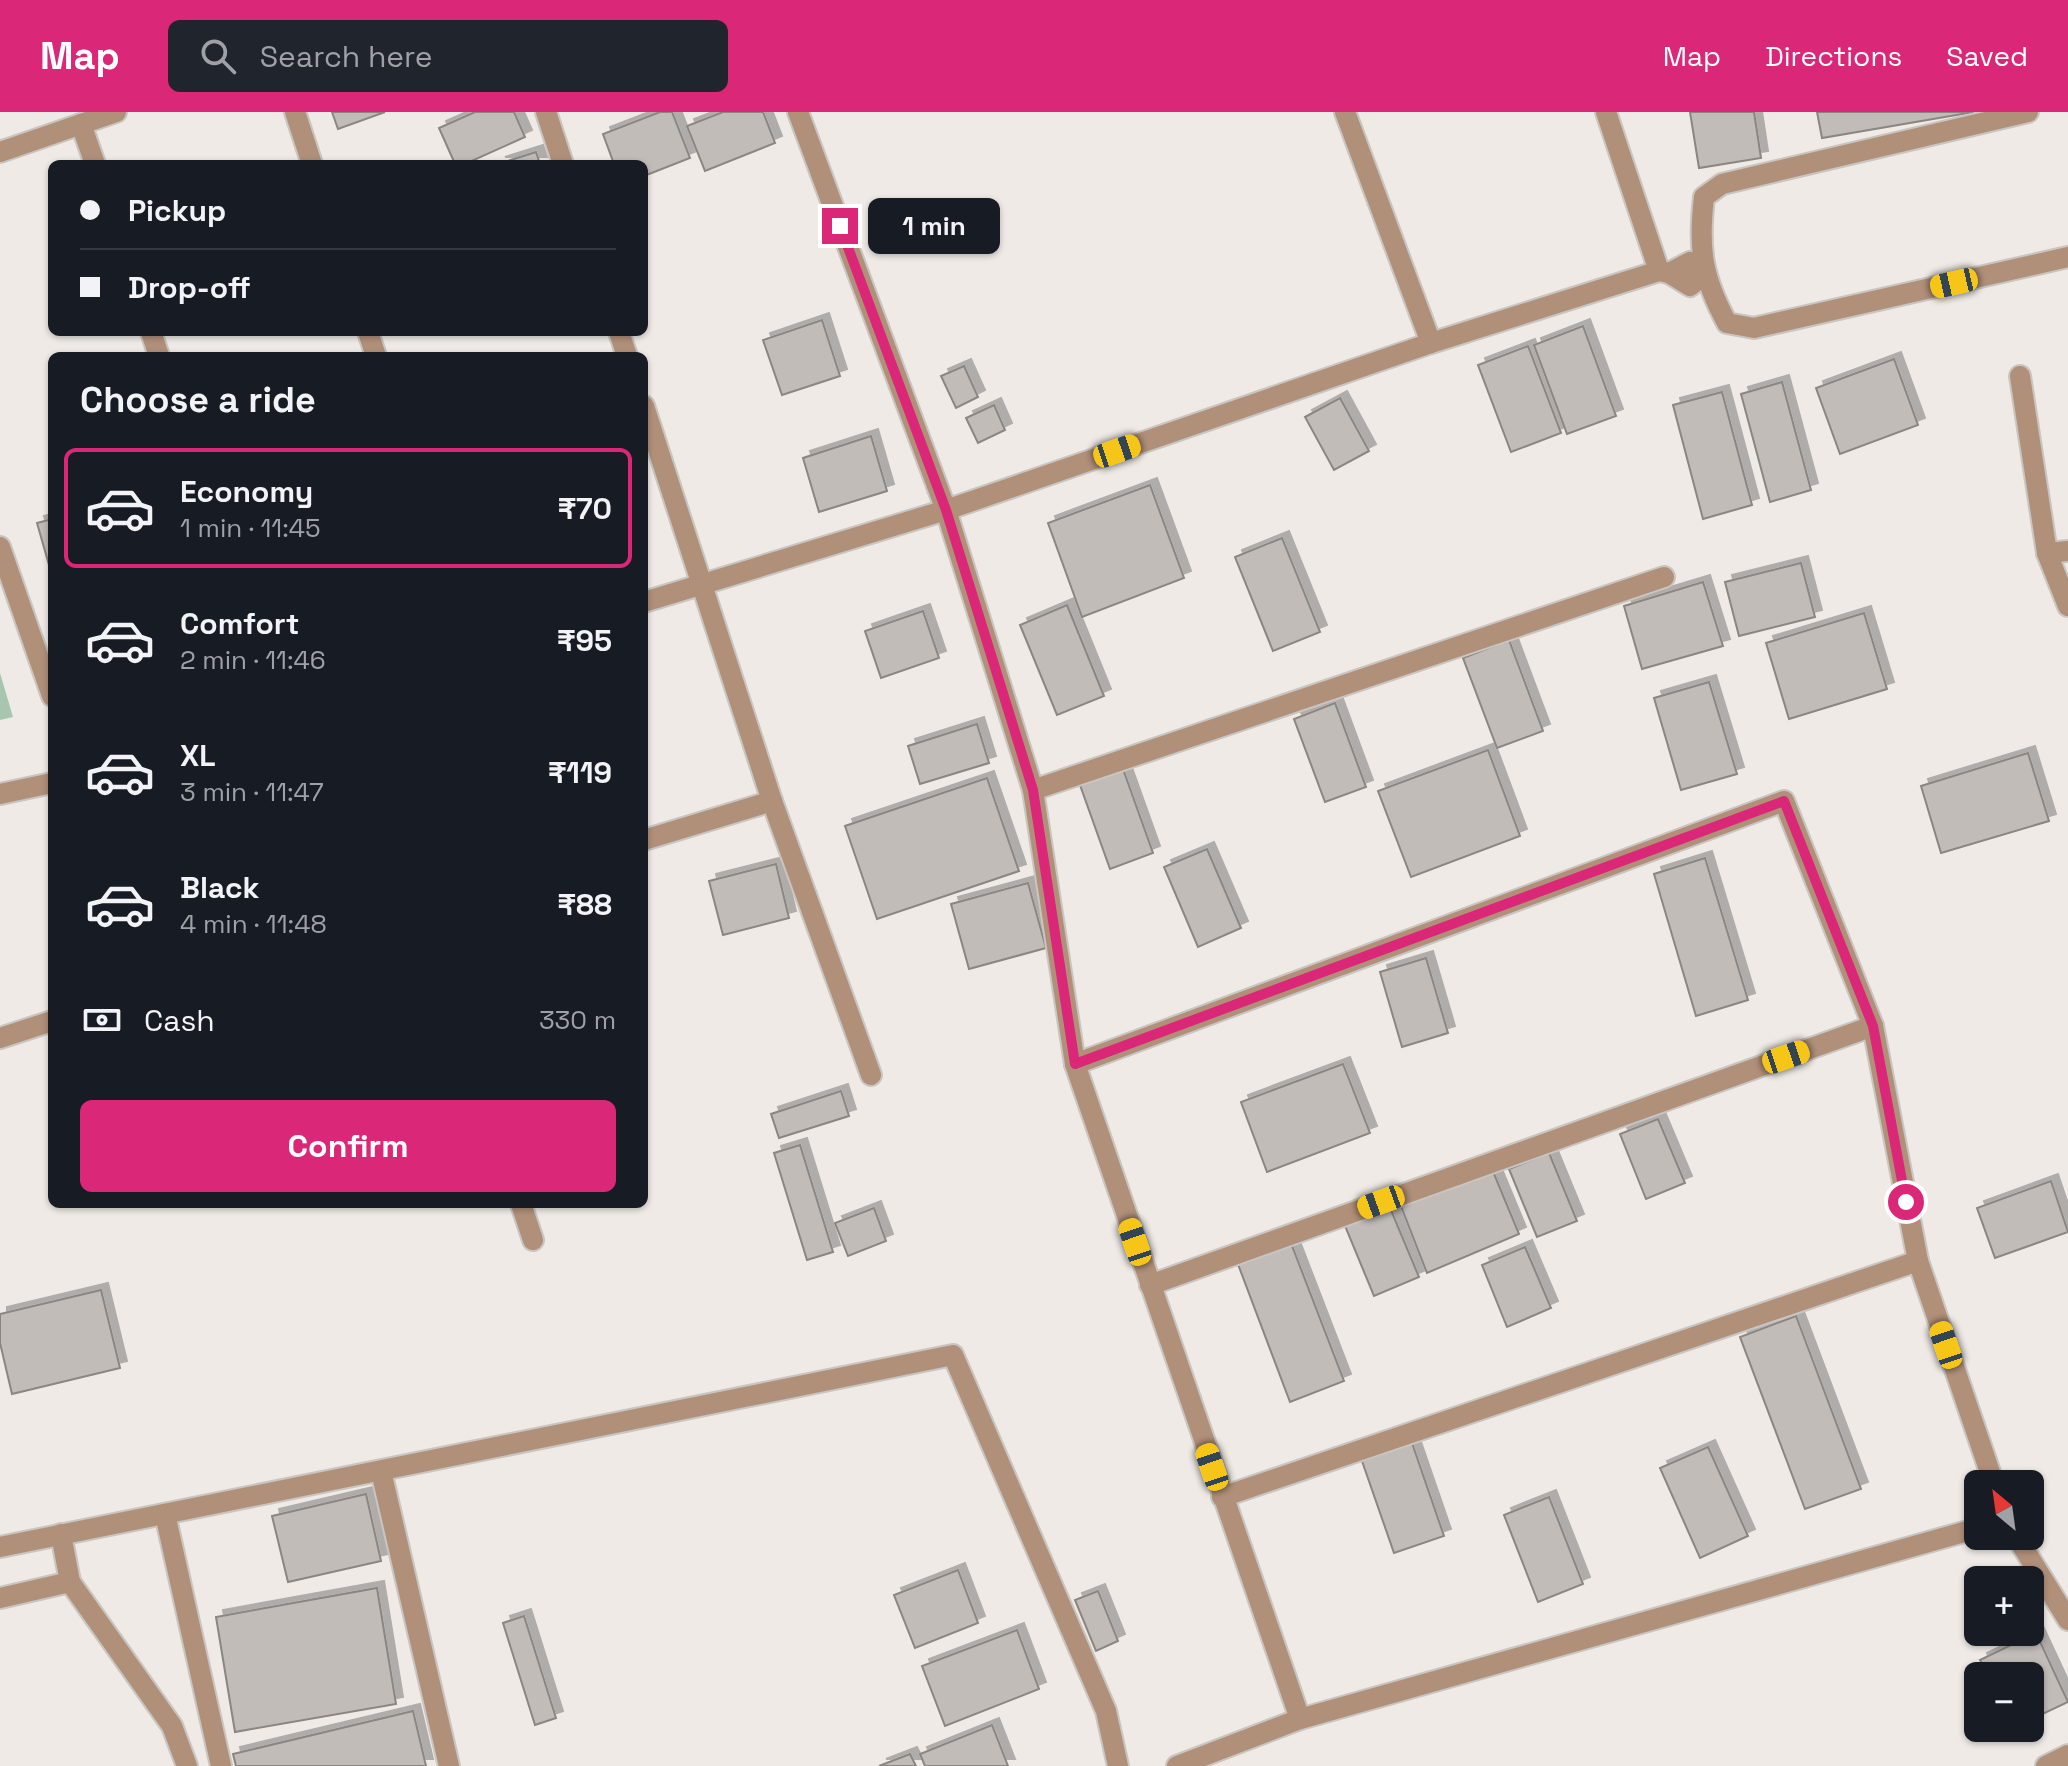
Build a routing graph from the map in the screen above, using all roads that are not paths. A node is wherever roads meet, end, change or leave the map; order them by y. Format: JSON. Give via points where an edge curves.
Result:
{"nodes":[{"id":1,"x":116,"y":112,"type":"edge"},
{"id":2,"x":295,"y":112,"type":"edge"},
{"id":3,"x":546,"y":112,"type":"edge"},
{"id":4,"x":798,"y":112,"type":"edge"},
{"id":5,"x":1345,"y":112,"type":"edge"},
{"id":6,"x":1606,"y":112,"type":"edge"},
{"id":7,"x":2028,"y":112,"type":"edge"},
{"id":8,"x":81,"y":124,"type":"junction"},
{"id":9,"x":0,"y":152,"type":"edge"},
{"id":10,"x":94,"y":160,"type":"edge"},
{"id":11,"x":311,"y":160,"type":"edge"},
{"id":12,"x":562,"y":160,"type":"edge"},
{"id":13,"x":2068,"y":257,"type":"edge"},
{"id":14,"x":1664,"y":272,"type":"junction"},
{"id":15,"x":1704,"y":275,"type":"junction"},
{"id":16,"x":1431,"y":343,"type":"junction"},
{"id":17,"x":2020,"y":376,"type":"dead end"},
{"id":18,"x":648,"y":418,"type":"edge"},
{"id":19,"x":946,"y":510,"type":"junction"},
{"id":20,"x":0,"y":547,"type":"edge"},
{"id":21,"x":2068,"y":551,"type":"edge"},
{"id":22,"x":2047,"y":553,"type":"junction"},
{"id":23,"x":1664,"y":577,"type":"dead end"},
{"id":24,"x":703,"y":584,"type":"junction"},
{"id":25,"x":648,"y":601,"type":"edge"},
{"id":26,"x":2068,"y":606,"type":"edge"},
{"id":27,"x":48,"y":685,"type":"edge"},
{"id":28,"x":48,"y":784,"type":"edge"},
{"id":29,"x":1033,"y":790,"type":"junction"},
{"id":30,"x":0,"y":794,"type":"edge"},
{"id":31,"x":772,"y":801,"type":"junction"},
{"id":32,"x":648,"y":839,"type":"edge"},
{"id":33,"x":48,"y":1022,"type":"edge"},
{"id":34,"x":1873,"y":1026,"type":"junction"},
{"id":35,"x":0,"y":1038,"type":"edge"},
{"id":36,"x":1075,"y":1064,"type":"junction"},
{"id":37,"x":871,"y":1075,"type":"dead end"},
{"id":38,"x":522,"y":1208,"type":"edge"},
{"id":39,"x":533,"y":1240,"type":"dead end"},
{"id":40,"x":1918,"y":1261,"type":"junction"},
{"id":41,"x":1150,"y":1285,"type":"junction"},
{"id":42,"x":1989,"y":1470,"type":"edge"},
{"id":43,"x":381,"y":1471,"type":"junction"},
{"id":44,"x":1222,"y":1497,"type":"junction"},
{"id":45,"x":165,"y":1514,"type":"junction"},
{"id":46,"x":1964,"y":1532,"type":"edge"},
{"id":47,"x":61,"y":1534,"type":"junction"},
{"id":48,"x":0,"y":1547,"type":"edge"},
{"id":49,"x":2025,"y":1550,"type":"edge"},
{"id":50,"x":70,"y":1582,"type":"junction"},
{"id":51,"x":0,"y":1598,"type":"edge"},
{"id":52,"x":2068,"y":1620,"type":"edge"},
{"id":53,"x":1300,"y":1719,"type":"junction"},
{"id":54,"x":2068,"y":1755,"type":"edge"},
{"id":55,"x":187,"y":1766,"type":"edge"},
{"id":56,"x":221,"y":1766,"type":"edge"},
{"id":57,"x":449,"y":1766,"type":"edge"},
{"id":58,"x":1118,"y":1766,"type":"edge"},
{"id":59,"x":1177,"y":1766,"type":"edge"},
{"id":60,"x":2046,"y":1766,"type":"edge"}],
"edges":[{"from":1,"to":8,"type":"street"},
{"from":2,"to":11,"type":"street"},
{"from":3,"to":12,"type":"street"},
{"from":4,"to":19,"type":"street"},
{"from":5,"to":16,"type":"street"},
{"from":6,"to":14,"type":"street"},
{"from":7,"to":15,"type":"street","via":[[1722,184],[1704,197]]},
{"from":8,"to":9,"type":"street"},
{"from":8,"to":10,"type":"street"},
{"from":13,"to":15,"type":"street","via":[[1754,328],[1727,323]]},
{"from":14,"to":15,"type":"street","via":[[1690,286]]},
{"from":14,"to":16,"type":"street"},
{"from":16,"to":19,"type":"street"},
{"from":17,"to":22,"type":"street"},
{"from":18,"to":24,"type":"street"},
{"from":19,"to":24,"type":"street"},
{"from":19,"to":29,"type":"street"},
{"from":20,"to":27,"type":"street"},
{"from":21,"to":22,"type":"street"},
{"from":22,"to":26,"type":"street"},
{"from":23,"to":29,"type":"street"},
{"from":24,"to":25,"type":"street"},
{"from":24,"to":31,"type":"street"},
{"from":28,"to":30,"type":"street"},
{"from":29,"to":36,"type":"street"},
{"from":31,"to":32,"type":"street"},
{"from":31,"to":37,"type":"street"},
{"from":33,"to":35,"type":"street"},
{"from":34,"to":36,"type":"street","via":[[1784,801]]},
{"from":34,"to":40,"type":"street"},
{"from":34,"to":41,"type":"street"},
{"from":36,"to":41,"type":"street"},
{"from":38,"to":39,"type":"street"},
{"from":40,"to":42,"type":"street"},
{"from":40,"to":44,"type":"street"},
{"from":41,"to":44,"type":"street"},
{"from":43,"to":45,"type":"street"},
{"from":43,"to":57,"type":"street"},
{"from":43,"to":58,"type":"street","via":[[953,1355],[1106,1711]]},
{"from":44,"to":53,"type":"street"},
{"from":45,"to":47,"type":"street"},
{"from":45,"to":56,"type":"street"},
{"from":46,"to":53,"type":"street"},
{"from":47,"to":48,"type":"street"},
{"from":47,"to":50,"type":"street"},
{"from":49,"to":52,"type":"street"},
{"from":50,"to":51,"type":"street"},
{"from":50,"to":55,"type":"street","via":[[172,1726]]},
{"from":53,"to":59,"type":"street"},
{"from":54,"to":60,"type":"street"}]}
